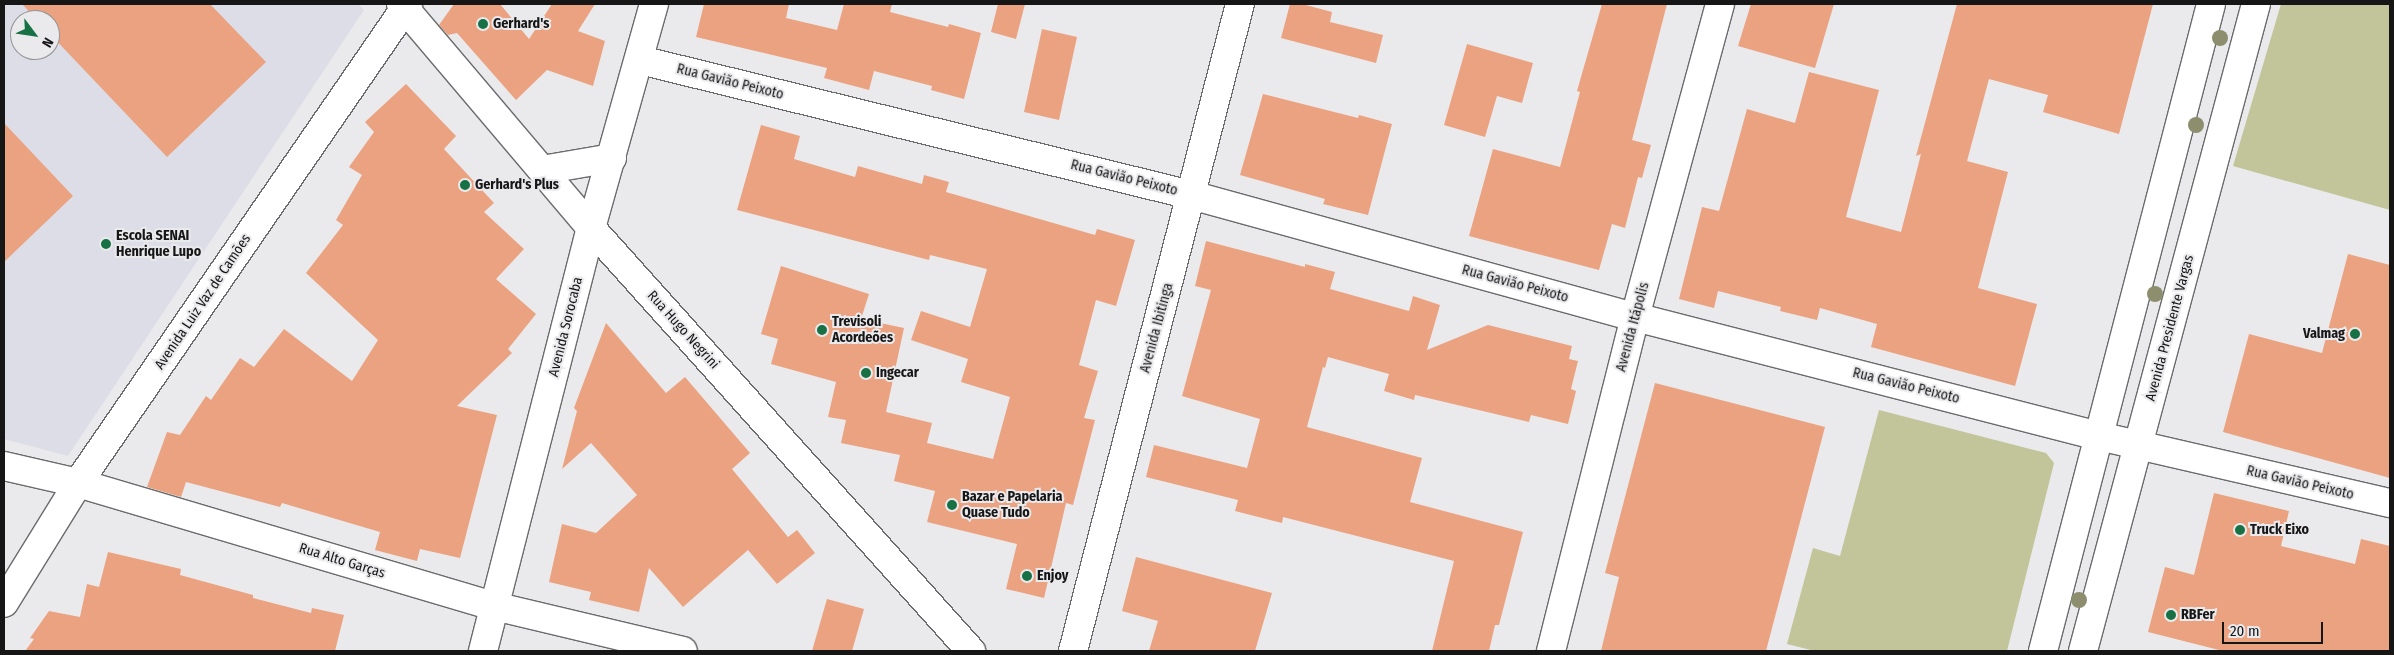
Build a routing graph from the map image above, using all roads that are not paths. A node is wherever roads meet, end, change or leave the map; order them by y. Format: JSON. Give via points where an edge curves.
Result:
{"nodes":[{"id":1,"x":654,"y":4,"type":"edge"},
{"id":2,"x":1240,"y":4,"type":"edge"},
{"id":3,"x":1720,"y":4,"type":"edge"},
{"id":4,"x":2211,"y":4,"type":"edge"},
{"id":5,"x":2256,"y":4,"type":"edge"},
{"id":6,"x":405,"y":5,"type":"edge"},
{"id":7,"x":640,"y":60,"type":"junction"},
{"id":8,"x":612,"y":158,"type":"junction"},
{"id":9,"x":542,"y":170,"type":"junction"},
{"id":10,"x":1191,"y":195,"type":"junction"},
{"id":11,"x":591,"y":228,"type":"junction"},
{"id":12,"x":1635,"y":317,"type":"junction"},
{"id":13,"x":2099,"y":436,"type":"junction"},
{"id":14,"x":2139,"y":446,"type":"junction"},
{"id":15,"x":4,"y":466,"type":"edge"},
{"id":16,"x":78,"y":483,"type":"junction"},
{"id":17,"x":2390,"y":503,"type":"edge"},
{"id":18,"x":4,"y":603,"type":"edge"},
{"id":19,"x":494,"y":606,"type":"junction"},
{"id":20,"x":482,"y":651,"type":"edge"},
{"id":21,"x":683,"y":651,"type":"edge"},
{"id":22,"x":971,"y":651,"type":"edge"},
{"id":23,"x":1073,"y":651,"type":"edge"},
{"id":24,"x":1551,"y":651,"type":"edge"},
{"id":25,"x":2043,"y":651,"type":"edge"},
{"id":26,"x":2083,"y":651,"type":"edge"}],
"edges":[{"from":1,"to":7,"type":"street","name":"Avenida Sorocaba"},
{"from":2,"to":10,"type":"street","name":"Avenida Ibitinga"},
{"from":3,"to":12,"type":"street","name":"Avenida Itápolis"},
{"from":4,"to":13,"type":"street"},
{"from":5,"to":14,"type":"street","name":"Avenida Presidente Vargas"},
{"from":6,"to":9,"type":"street","name":"Rua Hugo Negrini"},
{"from":6,"to":16,"type":"street","name":"Avenida Luiz Vaz de Camões"},
{"from":7,"to":8,"type":"street","name":"Avenida Sorocaba"},
{"from":7,"to":10,"type":"street","name":"Rua Gavião Peixoto"},
{"from":8,"to":9,"type":"street"},
{"from":8,"to":11,"type":"street","name":"Avenida Sorocaba"},
{"from":9,"to":11,"type":"street","name":"Rua Hugo Negrini"},
{"from":10,"to":12,"type":"street","name":"Rua Gavião Peixoto"},
{"from":10,"to":23,"type":"street","name":"Avenida Ibitinga"},
{"from":11,"to":19,"type":"street","name":"Avenida Sorocaba"},
{"from":11,"to":22,"type":"street","name":"Rua Hugo Negrini"},
{"from":12,"to":13,"type":"street","name":"Rua Gavião Peixoto"},
{"from":12,"to":24,"type":"street","name":"Avenida Itápolis"},
{"from":13,"to":14,"type":"street","name":"Rua Gavião Peixoto"},
{"from":13,"to":25,"type":"street"},
{"from":14,"to":17,"type":"street","name":"Rua Gavião Peixoto"},
{"from":14,"to":26,"type":"street","name":"Avenida Presidente Vargas"},
{"from":15,"to":16,"type":"street","name":"Rua Alto Garças"},
{"from":16,"to":18,"type":"street","name":"Avenida Luiz Vaz de Camões"},
{"from":16,"to":19,"type":"street","name":"Rua Alto Garças"},
{"from":19,"to":20,"type":"street","name":"Avenida Sorocaba"},
{"from":19,"to":21,"type":"street","name":"Rua Alto Garças"}]}
